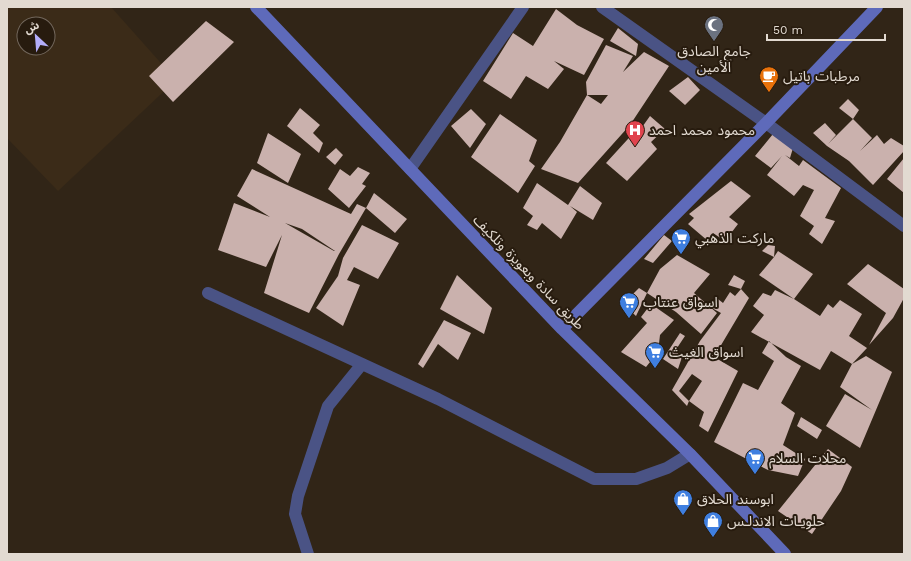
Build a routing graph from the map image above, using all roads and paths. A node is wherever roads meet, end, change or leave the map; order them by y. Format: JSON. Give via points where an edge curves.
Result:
{"nodes":[{"id":1,"x":256,"y":7,"type":"edge"},
{"id":2,"x":523,"y":7,"type":"edge"},
{"id":3,"x":602,"y":7,"type":"edge"},
{"id":4,"x":877,"y":7,"type":"edge"},
{"id":5,"x":766,"y":124,"type":"junction"},
{"id":6,"x":410,"y":169,"type":"junction"},
{"id":7,"x":904,"y":226,"type":"edge"},
{"id":8,"x":208,"y":293,"type":"dead end"},
{"id":9,"x":562,"y":329,"type":"junction"},
{"id":10,"x":362,"y":364,"type":"junction"},
{"id":11,"x":690,"y":454,"type":"junction"},
{"id":12,"x":308,"y":554,"type":"edge"},
{"id":13,"x":785,"y":554,"type":"edge"}],
"edges":[{"from":1,"to":6,"type":"main road","name":"طريق سادة وبعويزة وتلكيف"},
{"from":2,"to":6,"type":"street"},
{"from":3,"to":5,"type":"street"},
{"from":4,"to":5,"type":"main road"},
{"from":5,"to":7,"type":"street"},
{"from":5,"to":9,"type":"main road"},
{"from":6,"to":9,"type":"main road","name":"طريق سادة وبعويزة وتلكيف"},
{"from":8,"to":10,"type":"street"},
{"from":9,"to":11,"type":"main road","name":"طريق سادة وبعويزة وتلكيف"},
{"from":10,"to":11,"type":"street","via":[[438,399],[594,479],[636,479],[666,468]]},
{"from":10,"to":12,"type":"street","via":[[328,406],[298,496],[295,514]]},
{"from":11,"to":13,"type":"main road","name":"طريق سادة وبعويزة وتلكيف"}]}
